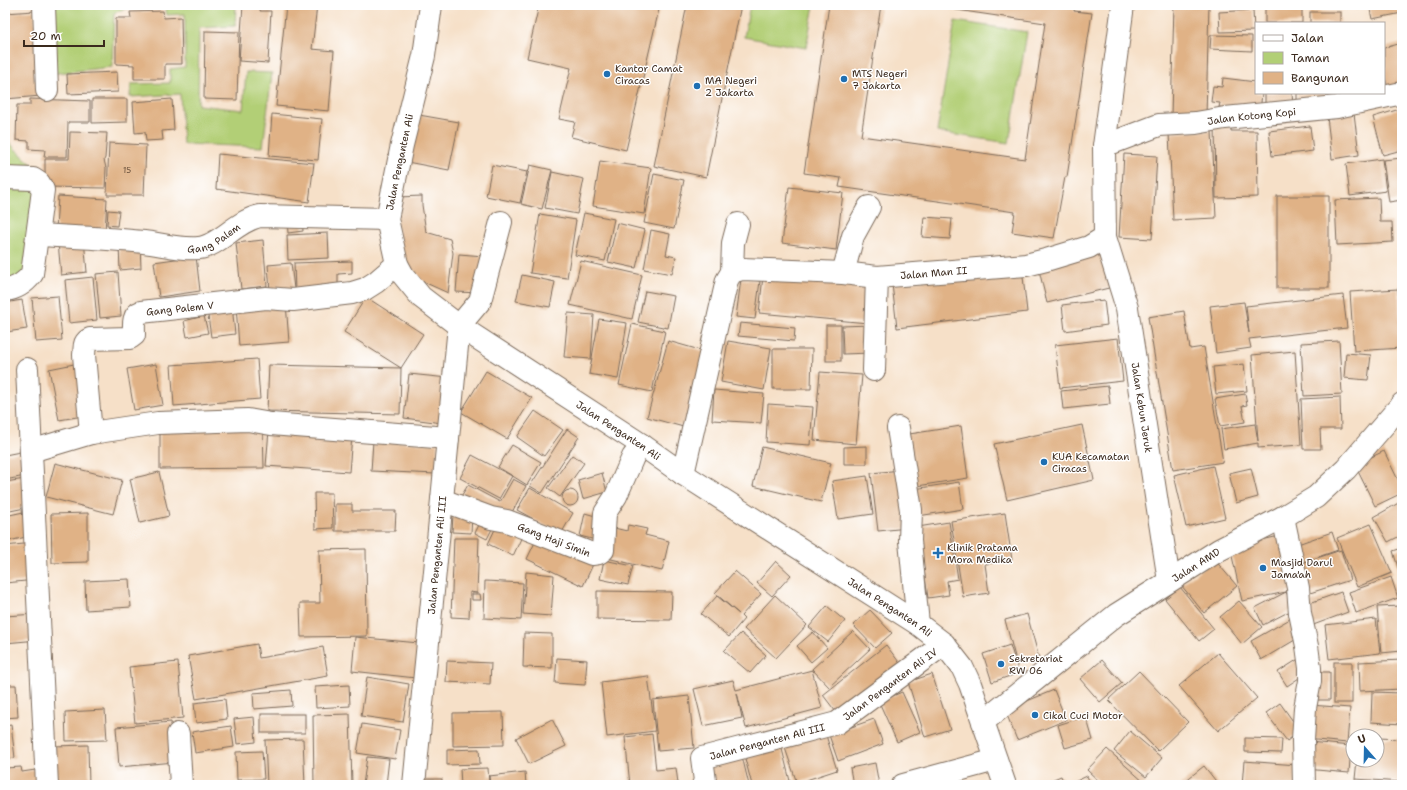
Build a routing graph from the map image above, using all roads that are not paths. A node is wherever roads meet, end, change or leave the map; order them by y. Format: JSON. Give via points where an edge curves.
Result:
{"nodes":[{"id":1,"x":44,"y":5,"type":"edge"},
{"id":2,"x":431,"y":5,"type":"edge"},
{"id":3,"x":1123,"y":5,"type":"edge"},
{"id":4,"x":47,"y":90,"type":"dead end"},
{"id":5,"x":1402,"y":93,"type":"edge"},
{"id":6,"x":1104,"y":146,"type":"junction"},
{"id":7,"x":5,"y":178,"type":"edge"},
{"id":8,"x":869,"y":207,"type":"dead end"},
{"id":9,"x":387,"y":219,"type":"junction"},
{"id":10,"x":501,"y":222,"type":"dead end"},
{"id":11,"x":738,"y":224,"type":"dead end"},
{"id":12,"x":38,"y":235,"type":"junction"},
{"id":13,"x":1105,"y":237,"type":"junction"},
{"id":14,"x":397,"y":264,"type":"junction"},
{"id":15,"x":732,"y":272,"type":"junction"},
{"id":16,"x":843,"y":273,"type":"junction"},
{"id":17,"x":877,"y":277,"type":"junction"},
{"id":18,"x":5,"y":290,"type":"edge"},
{"id":19,"x":459,"y":326,"type":"junction"},
{"id":20,"x":27,"y":369,"type":"dead end"},
{"id":21,"x":874,"y":370,"type":"dead end"},
{"id":22,"x":1402,"y":404,"type":"edge"},
{"id":23,"x":898,"y":428,"type":"dead end"},
{"id":24,"x":91,"y":433,"type":"junction"},
{"id":25,"x":448,"y":438,"type":"junction"},
{"id":26,"x":642,"y":445,"type":"junction"},
{"id":27,"x":31,"y":451,"type":"junction"},
{"id":28,"x":683,"y":474,"type":"junction"},
{"id":29,"x":442,"y":500,"type":"junction"},
{"id":30,"x":1283,"y":517,"type":"junction"},
{"id":31,"x":1169,"y":581,"type":"junction"},
{"id":32,"x":918,"y":624,"type":"junction"},
{"id":33,"x":944,"y":644,"type":"junction"},
{"id":34,"x":983,"y":722,"type":"junction"},
{"id":35,"x":837,"y":723,"type":"joint"},
{"id":36,"x":178,"y":734,"type":"dead end"},
{"id":37,"x":996,"y":760,"type":"junction"},
{"id":38,"x":47,"y":785,"type":"edge"},
{"id":39,"x":181,"y":785,"type":"edge"},
{"id":40,"x":414,"y":785,"type":"edge"},
{"id":41,"x":703,"y":785,"type":"edge"},
{"id":42,"x":903,"y":785,"type":"edge"},
{"id":43,"x":1005,"y":785,"type":"edge"},
{"id":44,"x":1304,"y":785,"type":"edge"}],
"edges":[{"from":1,"to":4,"type":"street"},
{"from":2,"to":9,"type":"street","name":"Jalan Penganten Ali","via":[[424,56]]},
{"from":3,"to":6,"type":"street"},
{"from":5,"to":6,"type":"street","name":"Jalan Kotong Kopi","via":[[1337,107],[1159,125]]},
{"from":6,"to":13,"type":"street"},
{"from":7,"to":12,"type":"street","via":[[33,179],[39,183],[43,190]]},
{"from":8,"to":16,"type":"street","via":[[853,236]]},
{"from":9,"to":12,"type":"street","name":"Gang Palem","via":[[260,216],[250,218],[200,248],[114,239]]},
{"from":9,"to":14,"type":"street","name":"Jalan Penganten Ali"},
{"from":10,"to":19,"type":"street","via":[[480,301]]},
{"from":11,"to":15,"type":"street","via":[[733,243]]},
{"from":12,"to":18,"type":"street","via":[[32,274],[26,282],[16,288]]},
{"from":13,"to":17,"type":"street","name":"Jalan Man II","via":[[1089,247],[1026,265]]},
{"from":13,"to":31,"type":"street","name":"Jalan Kebun Jeruk","via":[[1127,308]]},
{"from":14,"to":19,"type":"street","name":"Jalan Penganten Ali","via":[[421,297]]},
{"from":14,"to":24,"type":"street","name":"Gang Palem V","via":[[376,282],[352,293],[293,300],[266,298],[141,312],[134,317],[134,335],[130,338],[86,341],[84,354]]},
{"from":15,"to":16,"type":"street","name":"Jalan Man II","via":[[742,269]]},
{"from":15,"to":28,"type":"street","via":[[727,280]]},
{"from":16,"to":17,"type":"street","name":"Jalan Man II"},
{"from":17,"to":21,"type":"street"},
{"from":19,"to":25,"type":"street","name":"Jalan Penganten Ali III"},
{"from":19,"to":26,"type":"street","name":"Jalan Penganten Ali"},
{"from":20,"to":27,"type":"street"},
{"from":22,"to":30,"type":"street","name":"Jalan AMD","via":[[1346,469],[1316,498]]},
{"from":23,"to":32,"type":"street","via":[[911,510],[910,541]]},
{"from":24,"to":25,"type":"street","via":[[158,424],[248,420]]},
{"from":24,"to":27,"type":"street"},
{"from":25,"to":29,"type":"street","name":"Jalan Penganten Ali III"},
{"from":26,"to":28,"type":"street","name":"Jalan Penganten Ali"},
{"from":26,"to":29,"type":"street","name":"Gang Haji Simin","via":[[633,457],[616,496],[605,513],[603,550],[598,553],[592,554],[507,521],[491,518]]},
{"from":27,"to":38,"type":"street"},
{"from":28,"to":32,"type":"street","name":"Jalan Penganten Ali"},
{"from":29,"to":40,"type":"street","name":"Jalan Penganten Ali III"},
{"from":30,"to":31,"type":"street","name":"Jalan AMD","via":[[1219,550]]},
{"from":30,"to":44,"type":"street","via":[[1298,588],[1310,668],[1303,740]]},
{"from":31,"to":34,"type":"street","name":"Jalan AMD","via":[[1116,615]]},
{"from":32,"to":33,"type":"street","name":"Jalan Penganten Ali"},
{"from":33,"to":34,"type":"street","name":"Jalan Penganten Ali","via":[[962,667]]},
{"from":33,"to":35,"type":"street","name":"Jalan Penganten Ali IV"},
{"from":34,"to":37,"type":"street","name":"Jalan Penganten Ali"},
{"from":35,"to":41,"type":"street","name":"Jalan Penganten Ali III","via":[[702,758]]},
{"from":36,"to":39,"type":"street"},
{"from":37,"to":42,"type":"street"},
{"from":37,"to":43,"type":"street","name":"Jalan Penganten Ali"}]}
